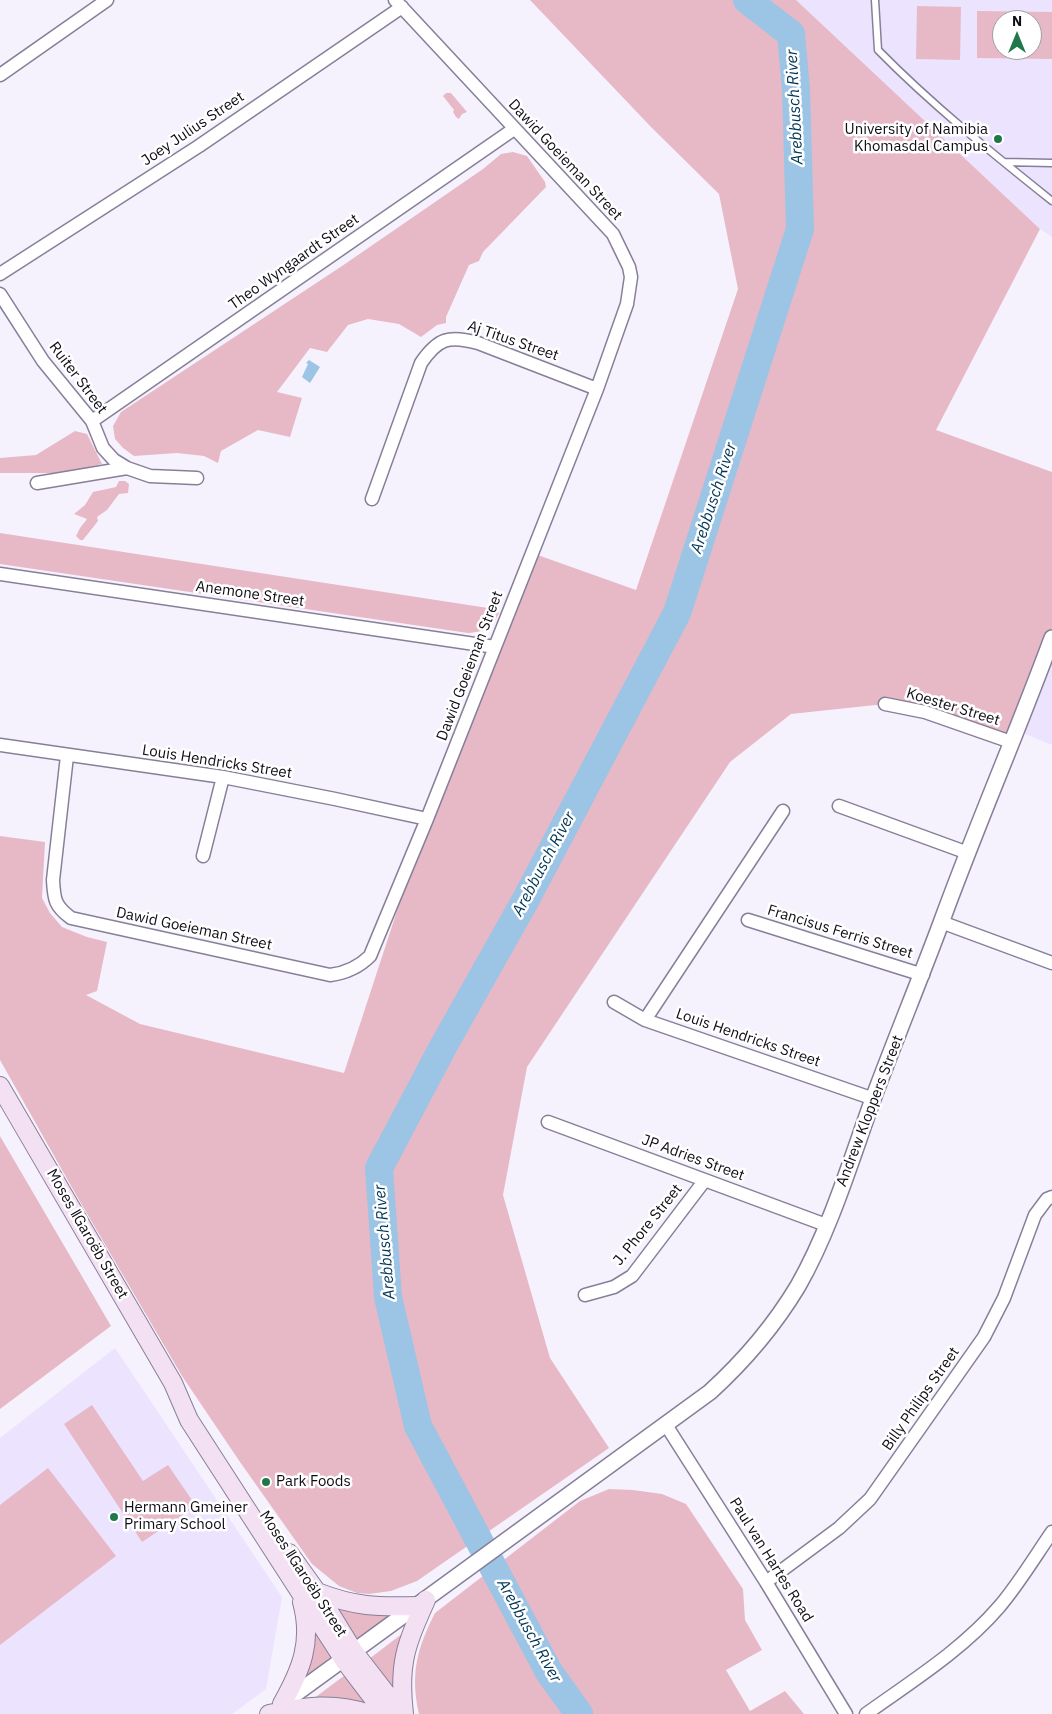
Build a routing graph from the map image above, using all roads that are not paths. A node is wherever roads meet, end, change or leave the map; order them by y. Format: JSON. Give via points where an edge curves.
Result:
{"nodes":[{"id":1,"x":107,"y":0,"type":"edge"},
{"id":2,"x":875,"y":0,"type":"edge"},
{"id":3,"x":399,"y":4,"type":"edge"},
{"id":4,"x":0,"y":75,"type":"edge"},
{"id":5,"x":514,"y":129,"type":"junction"},
{"id":6,"x":1004,"y":162,"type":"junction"},
{"id":7,"x":1052,"y":163,"type":"edge"},
{"id":8,"x":1052,"y":201,"type":"edge"},
{"id":9,"x":0,"y":274,"type":"edge"},
{"id":10,"x":0,"y":294,"type":"edge"},
{"id":11,"x":597,"y":389,"type":"junction"},
{"id":12,"x":92,"y":421,"type":"junction"},
{"id":13,"x":127,"y":468,"type":"junction"},
{"id":14,"x":197,"y":478,"type":"dead end"},
{"id":15,"x":37,"y":483,"type":"dead end"},
{"id":16,"x":372,"y":499,"type":"dead end"},
{"id":17,"x":0,"y":574,"type":"edge"},
{"id":18,"x":1052,"y":638,"type":"edge"},
{"id":19,"x":495,"y":646,"type":"junction"},
{"id":20,"x":886,"y":704,"type":"dead end"},
{"id":21,"x":1011,"y":742,"type":"junction"},
{"id":22,"x":0,"y":745,"type":"edge"},
{"id":23,"x":67,"y":756,"type":"junction"},
{"id":24,"x":223,"y":777,"type":"junction"},
{"id":25,"x":840,"y":806,"type":"dead end"},
{"id":26,"x":783,"y":811,"type":"dead end"},
{"id":27,"x":428,"y":819,"type":"junction"},
{"id":28,"x":968,"y":853,"type":"junction"},
{"id":29,"x":203,"y":856,"type":"dead end"},
{"id":30,"x":748,"y":920,"type":"dead end"},
{"id":31,"x":941,"y":922,"type":"junction"},
{"id":32,"x":1052,"y":963,"type":"edge"},
{"id":33,"x":923,"y":975,"type":"junction"},
{"id":34,"x":614,"y":1002,"type":"dead end"},
{"id":35,"x":645,"y":1020,"type":"junction"},
{"id":36,"x":0,"y":1086,"type":"edge"},
{"id":37,"x":874,"y":1099,"type":"junction"},
{"id":38,"x":548,"y":1122,"type":"dead end"},
{"id":39,"x":704,"y":1180,"type":"junction"},
{"id":40,"x":1052,"y":1197,"type":"edge"},
{"id":41,"x":826,"y":1225,"type":"junction"},
{"id":42,"x":585,"y":1295,"type":"dead end"},
{"id":43,"x":666,"y":1425,"type":"junction"},
{"id":44,"x":1052,"y":1532,"type":"edge"},
{"id":45,"x":766,"y":1582,"type":"junction"},
{"id":46,"x":308,"y":1592,"type":"junction"},
{"id":47,"x":422,"y":1603,"type":"junction"},
{"id":48,"x":349,"y":1656,"type":"junction"},
{"id":49,"x":273,"y":1711,"type":"edge"},
{"id":50,"x":370,"y":1714,"type":"edge"},
{"id":51,"x":385,"y":1714,"type":"edge"},
{"id":52,"x":403,"y":1714,"type":"edge"},
{"id":53,"x":846,"y":1714,"type":"edge"},
{"id":54,"x":866,"y":1714,"type":"edge"}],
"edges":[{"from":1,"to":4,"type":"street"},
{"from":2,"to":6,"type":"lane","via":[[878,50],[912,84]]},
{"from":3,"to":5,"type":"street","name":"Dawid Goeieman Street"},
{"from":3,"to":9,"type":"street","name":"Joey Julius Street","via":[[199,146]]},
{"from":5,"to":11,"type":"street","name":"Dawid Goeieman Street","via":[[613,234],[629,267],[631,277],[627,304]]},
{"from":5,"to":12,"type":"street","name":"Theo Wyngaardt Street"},
{"from":6,"to":7,"type":"lane"},
{"from":6,"to":8,"type":"lane"},
{"from":10,"to":12,"type":"street","name":"Ruiter Street","via":[[43,361]]},
{"from":11,"to":16,"type":"street","name":"Aj Titus Street","via":[[478,342],[451,338],[440,342],[421,363]]},
{"from":11,"to":19,"type":"street","name":"Dawid Goeieman Street"},
{"from":12,"to":13,"type":"street","name":"Ruiter Street","via":[[103,448]]},
{"from":13,"to":14,"type":"street","name":"Ruiter Street","via":[[150,476]]},
{"from":13,"to":15,"type":"street"},
{"from":17,"to":19,"type":"street","name":"Anemone Street"},
{"from":18,"to":21,"type":"street","name":"Andrew Kloppers Street"},
{"from":19,"to":27,"type":"street","name":"Dawid Goeieman Street"},
{"from":20,"to":21,"type":"street","name":"Koester Street","via":[[932,714]]},
{"from":21,"to":28,"type":"street","name":"Andrew Kloppers Street"},
{"from":22,"to":23,"type":"street","name":"Louis Hendricks Street"},
{"from":23,"to":24,"type":"street","name":"Louis Hendricks Street"},
{"from":23,"to":27,"type":"street","name":"Dawid Goeieman Street","via":[[53,880],[54,897],[60,909],[71,918],[316,973],[342,973],[370,956]]},
{"from":24,"to":27,"type":"street","name":"Louis Hendricks Street"},
{"from":24,"to":29,"type":"street"},
{"from":25,"to":28,"type":"street"},
{"from":26,"to":35,"type":"street"},
{"from":28,"to":31,"type":"street","name":"Andrew Kloppers Street"},
{"from":30,"to":33,"type":"street","name":"Francisus Ferris Street"},
{"from":31,"to":32,"type":"street"},
{"from":31,"to":33,"type":"street","name":"Andrew Kloppers Street"},
{"from":33,"to":37,"type":"street","name":"Andrew Kloppers Street"},
{"from":34,"to":35,"type":"street","name":"Louis Hendricks Street"},
{"from":35,"to":37,"type":"street","name":"Louis Hendricks Street"},
{"from":36,"to":46,"type":"main road","name":"Moses ǁGaroëb Street","via":[[173,1383],[190,1420]]},
{"from":37,"to":41,"type":"street","name":"Andrew Kloppers Street"},
{"from":38,"to":39,"type":"street","name":"JP Adries Street"},
{"from":39,"to":41,"type":"street","name":"JP Adries Street"},
{"from":39,"to":42,"type":"street","name":"J. Phore Street","via":[[632,1276],[614,1287]]},
{"from":40,"to":45,"type":"street","name":"Billy Philips Street","via":[[1035,1215],[1004,1298],[984,1337],[870,1499],[839,1528]]},
{"from":41,"to":43,"type":"street","name":"Andrew Kloppers Street","via":[[798,1285],[760,1340],[730,1374]]},
{"from":43,"to":45,"type":"street","name":"Paul van Hartes Road"},
{"from":43,"to":47,"type":"street","name":"Andrew Kloppers Street"},
{"from":44,"to":54,"type":"street","via":[[1000,1606],[973,1633],[946,1657]]},
{"from":45,"to":53,"type":"street","name":"Paul van Hartes Road"},
{"from":46,"to":47,"type":"main road","via":[[360,1605],[382,1607]]},
{"from":46,"to":48,"type":"main road","name":"Moses ǁGaroëb Street"},
{"from":46,"to":49,"type":"main road","via":[[302,1663],[297,1677]]},
{"from":47,"to":48,"type":"street"},
{"from":47,"to":52,"type":"main road","via":[[403,1658]]},
{"from":48,"to":49,"type":"street"},
{"from":48,"to":51,"type":"main road","name":"Moses ǁGaroëb Street"},
{"from":48,"to":52,"type":"main road","name":"Moses ǁGaroëb Street"},
{"from":49,"to":50,"type":"main road","via":[[334,1705]]}]}
